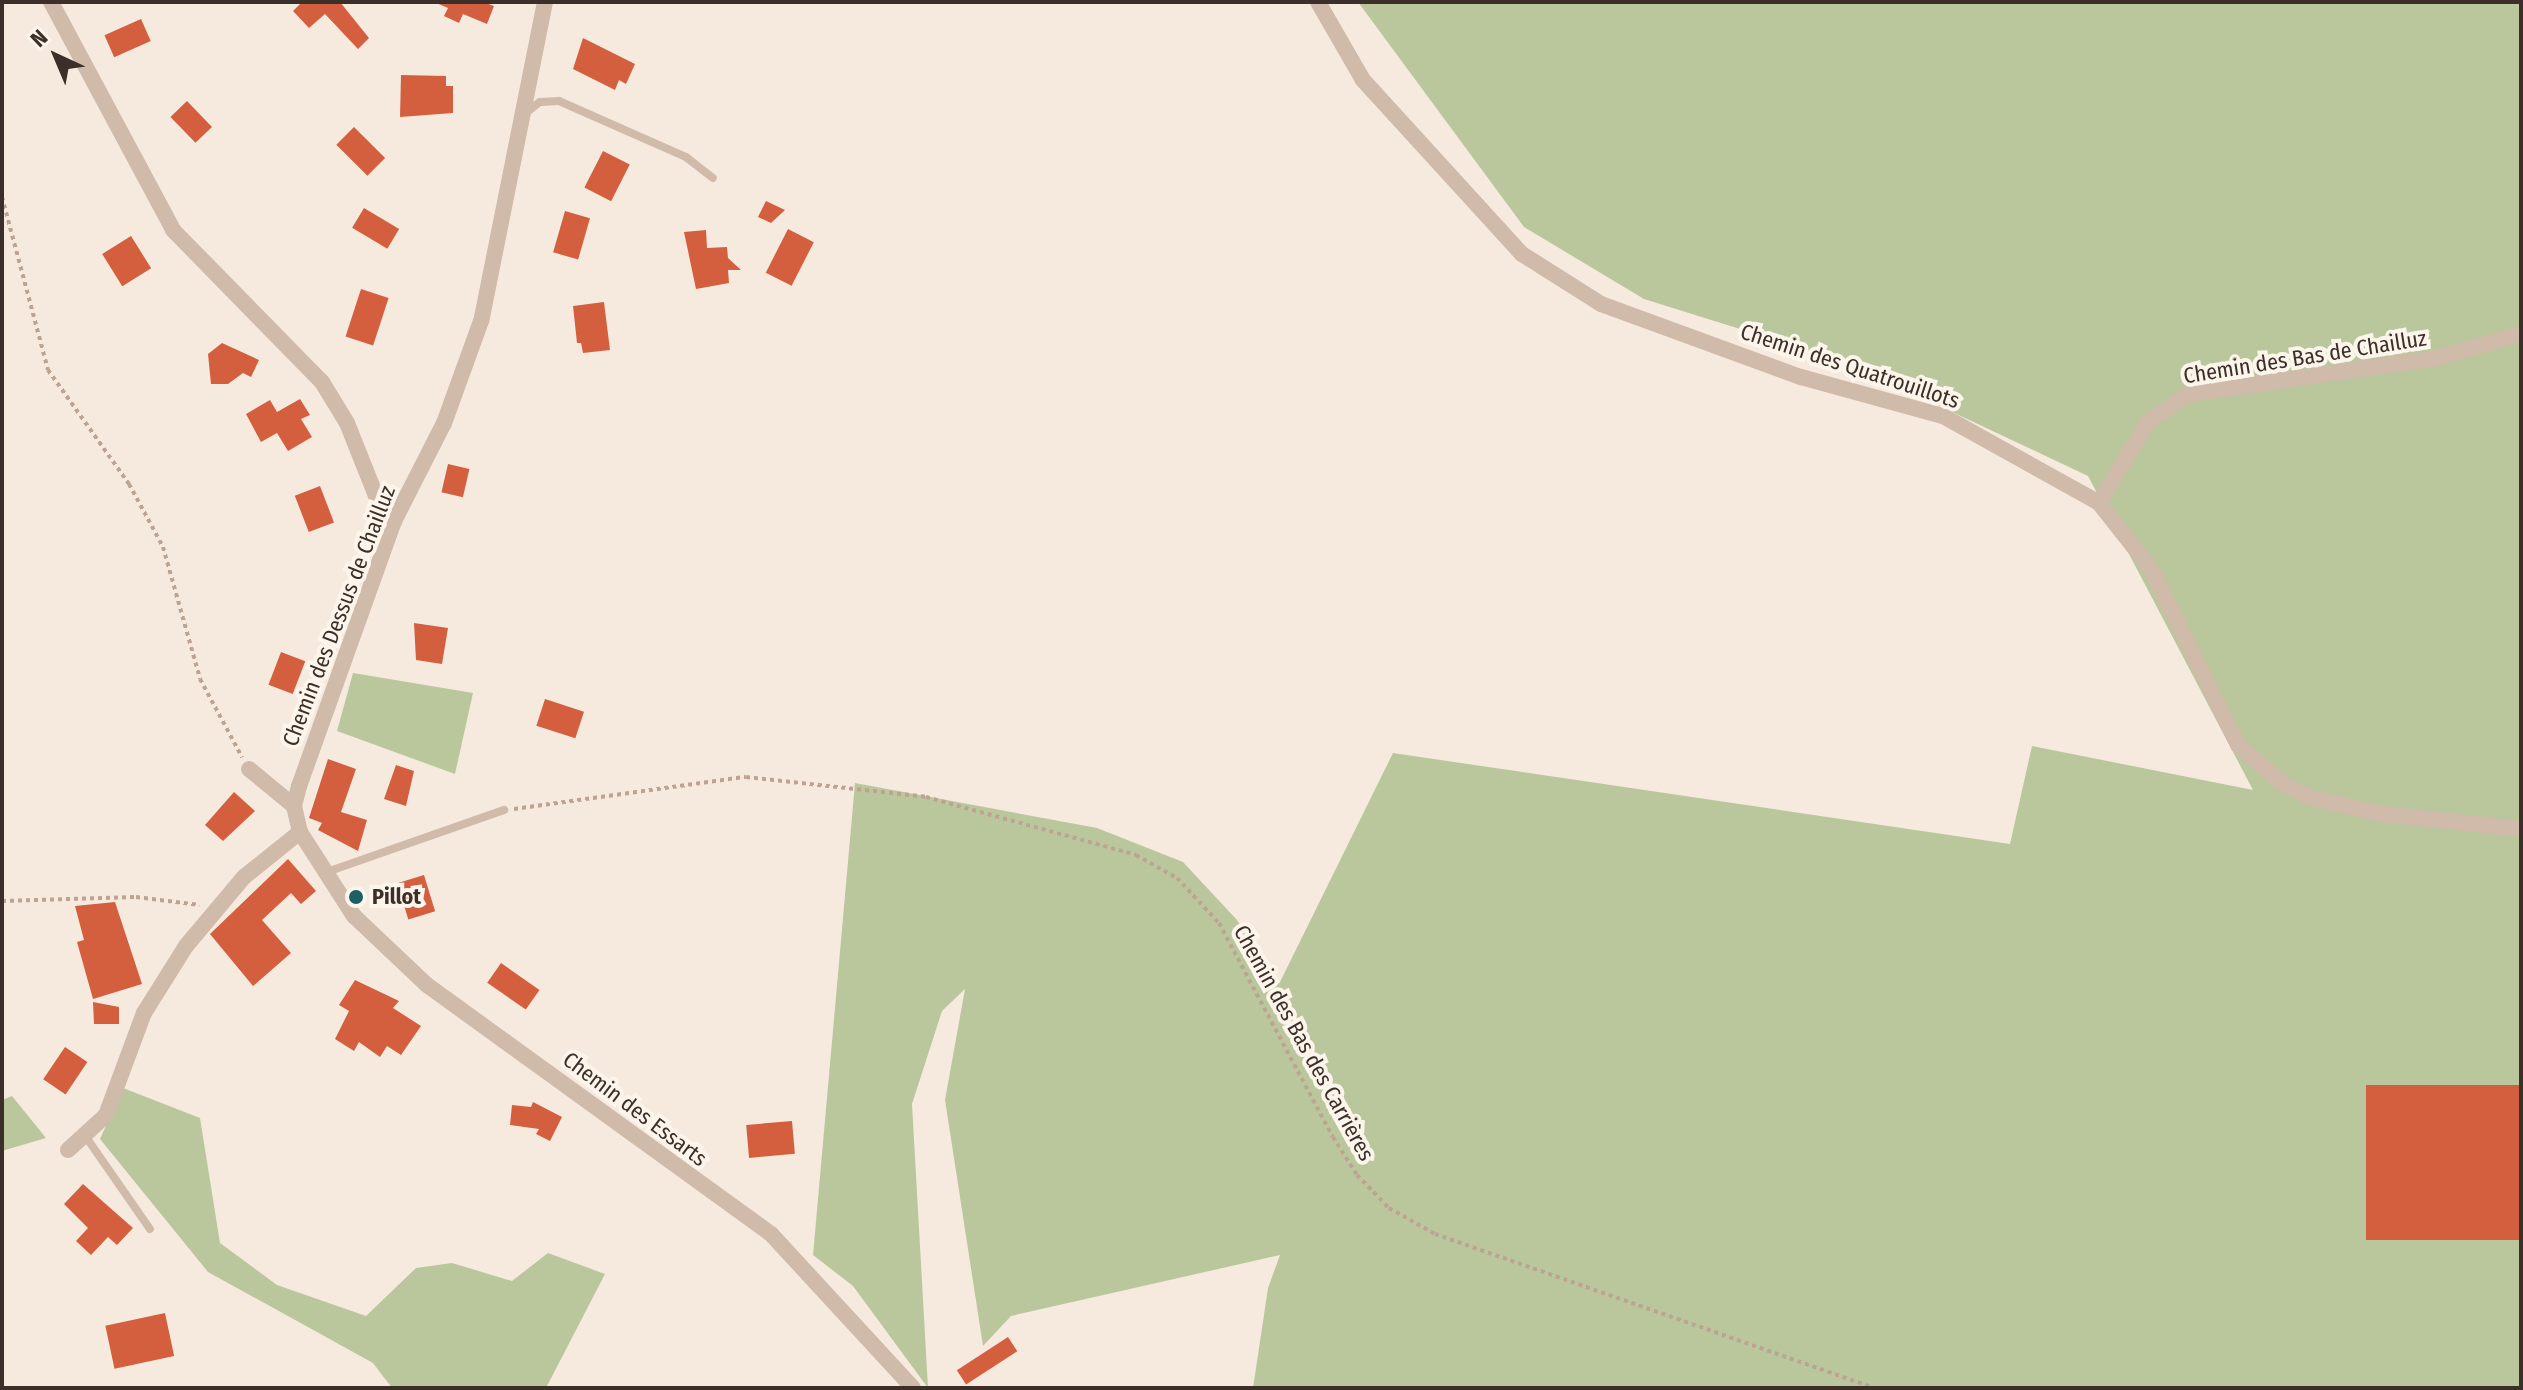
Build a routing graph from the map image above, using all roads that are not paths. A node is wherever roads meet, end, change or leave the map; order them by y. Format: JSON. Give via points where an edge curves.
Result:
{"nodes":[{"id":1,"x":51,"y":2,"type":"edge"},
{"id":2,"x":545,"y":2,"type":"edge"},
{"id":3,"x":1318,"y":2,"type":"edge"},
{"id":4,"x":527,"y":112,"type":"junction"},
{"id":5,"x":713,"y":178,"type":"dead end"},
{"id":6,"x":2521,"y":334,"type":"edge"},
{"id":7,"x":2099,"y":503,"type":"junction"},
{"id":8,"x":394,"y":521,"type":"junction"},
{"id":9,"x":249,"y":769,"type":"road end"},
{"id":10,"x":294,"y":806,"type":"junction"},
{"id":11,"x":504,"y":810,"type":"road end"},
{"id":12,"x":2521,"y":829,"type":"edge"},
{"id":13,"x":300,"y":832,"type":"junction"},
{"id":14,"x":324,"y":873,"type":"junction"},
{"id":15,"x":86,"y":1137,"type":"junction"},
{"id":16,"x":68,"y":1150,"type":"dead end"},
{"id":17,"x":150,"y":1229,"type":"dead end"},
{"id":18,"x":913,"y":1388,"type":"edge"}],
"edges":[{"from":1,"to":8,"type":"street","via":[[173,230],[322,382],[347,423],[378,501]]},
{"from":2,"to":4,"type":"street","name":"Chemin des Dessus de Chailluz"},
{"from":3,"to":7,"type":"street","name":"Chemin des Quatrouillots","via":[[1363,80],[1522,254],[1601,304],[1801,377],[1943,416]]},
{"from":4,"to":5,"type":"lane","via":[[540,102],[559,101],[686,157]]},
{"from":4,"to":8,"type":"street","name":"Chemin des Dessus de Chailluz","via":[[481,321],[444,423]]},
{"from":6,"to":7,"type":"street","name":"Chemin des Bas de Chailluz","via":[[2432,359],[2188,394],[2147,423]]},
{"from":7,"to":12,"type":"street","name":"Chemin des Quatrouillots","via":[[2152,570],[2219,715],[2260,768],[2308,797],[2345,807]]},
{"from":8,"to":10,"type":"street","name":"Chemin des Dessus de Chailluz"},
{"from":9,"to":10,"type":"street"},
{"from":10,"to":13,"type":"street"},
{"from":11,"to":14,"type":"lane"},
{"from":13,"to":14,"type":"street","name":"Chemin des Essarts"},
{"from":13,"to":15,"type":"street","via":[[215,907],[144,1013],[106,1115]]},
{"from":14,"to":18,"type":"street","name":"Chemin des Essarts","via":[[354,916],[427,985],[771,1234]]},
{"from":15,"to":16,"type":"street"},
{"from":15,"to":17,"type":"lane"}]}
